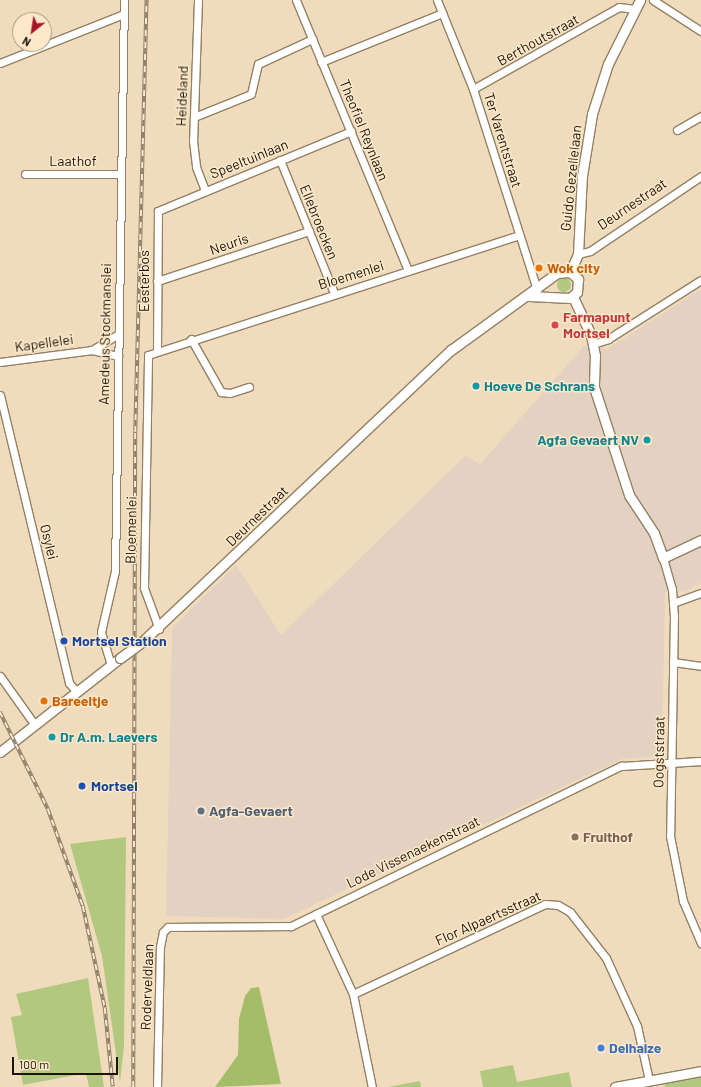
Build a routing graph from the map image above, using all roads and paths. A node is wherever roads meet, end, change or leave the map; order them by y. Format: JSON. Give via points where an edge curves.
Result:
{"nodes":[{"id":1,"x":124,"y":0,"type":"edge"},
{"id":2,"x":198,"y":0,"type":"edge"},
{"id":3,"x":296,"y":0,"type":"edge"},
{"id":4,"x":437,"y":0,"type":"edge"},
{"id":5,"x":640,"y":0,"type":"edge"},
{"id":6,"x":653,"y":0,"type":"edge"},
{"id":7,"x":635,"y":9,"type":"junction"},
{"id":8,"x":442,"y":13,"type":"junction"},
{"id":9,"x":124,"y":14,"type":"junction"},
{"id":10,"x":701,"y":31,"type":"edge"},
{"id":11,"x":312,"y":39,"type":"junction"},
{"id":12,"x":322,"y":62,"type":"junction"},
{"id":13,"x":0,"y":63,"type":"edge"},
{"id":14,"x":474,"y":89,"type":"junction"},
{"id":15,"x":701,"y":116,"type":"edge"},
{"id":16,"x":194,"y":117,"type":"junction"},
{"id":17,"x":677,"y":130,"type":"dead end"},
{"id":18,"x":351,"y":131,"type":"junction"},
{"id":19,"x":280,"y":160,"type":"junction"},
{"id":20,"x":25,"y":174,"type":"dead end"},
{"id":21,"x":121,"y":174,"type":"junction"},
{"id":22,"x":701,"y":176,"type":"edge"},
{"id":23,"x":205,"y":191,"type":"junction"},
{"id":24,"x":158,"y":211,"type":"joint"},
{"id":25,"x":309,"y":231,"type":"junction"},
{"id":26,"x":519,"y":235,"type":"junction"},
{"id":27,"x":578,"y":254,"type":"junction"},
{"id":28,"x":408,"y":271,"type":"junction"},
{"id":29,"x":570,"y":272,"type":"junction"},
{"id":30,"x":551,"y":280,"type":"junction"},
{"id":31,"x":701,"y":280,"type":"edge"},
{"id":32,"x":157,"y":281,"type":"junction"},
{"id":33,"x":334,"y":293,"type":"junction"},
{"id":34,"x":533,"y":293,"type":"junction"},
{"id":35,"x":573,"y":296,"type":"junction"},
{"id":36,"x":556,"y":297,"type":"junction"},
{"id":37,"x":119,"y":334,"type":"junction"},
{"id":38,"x":191,"y":339,"type":"junction"},
{"id":39,"x":593,"y":344,"type":"junction"},
{"id":40,"x":92,"y":350,"type":"junction"},
{"id":41,"x":157,"y":350,"type":"junction"},
{"id":42,"x":118,"y":356,"type":"junction"},
{"id":43,"x":0,"y":362,"type":"edge"},
{"id":44,"x":249,"y":387,"type":"dead end"},
{"id":45,"x":0,"y":395,"type":"edge"},
{"id":46,"x":701,"y":540,"type":"edge"},
{"id":47,"x":662,"y":558,"type":"junction"},
{"id":48,"x":701,"y":593,"type":"edge"},
{"id":49,"x":673,"y":603,"type":"junction"},
{"id":50,"x":159,"y":629,"type":"junction"},
{"id":51,"x":673,"y":662,"type":"junction"},
{"id":52,"x":111,"y":665,"type":"junction"},
{"id":53,"x":701,"y":666,"type":"edge"},
{"id":54,"x":0,"y":676,"type":"edge"},
{"id":55,"x":77,"y":692,"type":"junction"},
{"id":56,"x":36,"y":725,"type":"junction"},
{"id":57,"x":0,"y":752,"type":"edge"},
{"id":58,"x":701,"y":761,"type":"edge"},
{"id":59,"x":672,"y":762,"type":"junction"},
{"id":60,"x":316,"y":914,"type":"junction"},
{"id":61,"x":698,"y":931,"type":"edge"},
{"id":62,"x":162,"y":936,"type":"joint"},
{"id":63,"x":701,"y":943,"type":"edge"},
{"id":64,"x":353,"y":994,"type":"junction"},
{"id":65,"x":701,"y":1071,"type":"edge"},
{"id":66,"x":649,"y":1080,"type":"junction"},
{"id":67,"x":157,"y":1087,"type":"edge"},
{"id":68,"x":372,"y":1087,"type":"edge"},
{"id":69,"x":615,"y":1087,"type":"edge"}],
"edges":[{"from":1,"to":9,"type":"street","name":"Amedeus Stockmanslei"},
{"from":2,"to":16,"type":"street","name":"Heideland"},
{"from":3,"to":11,"type":"street","name":"Theofiel Reynlaan"},
{"from":4,"to":8,"type":"street","name":"Ter Varentstraat"},
{"from":5,"to":7,"type":"street","name":"Guido Gezellelaan"},
{"from":6,"to":10,"type":"street"},
{"from":7,"to":14,"type":"street","name":"Berthoutstraat","via":[[620,7]]},
{"from":7,"to":27,"type":"street","name":"Guido Gezellelaan","via":[[608,64],[592,114],[582,176]]},
{"from":8,"to":12,"type":"street"},
{"from":8,"to":14,"type":"street","name":"Ter Varentstraat"},
{"from":9,"to":13,"type":"street"},
{"from":9,"to":21,"type":"street","name":"Amedeus Stockmanslei"},
{"from":11,"to":12,"type":"street","name":"Theofiel Reynlaan"},
{"from":11,"to":16,"type":"street","via":[[258,64],[251,94]]},
{"from":12,"to":18,"type":"street","name":"Theofiel Reynlaan"},
{"from":14,"to":26,"type":"street","name":"Ter Varentstraat"},
{"from":15,"to":17,"type":"street"},
{"from":16,"to":23,"type":"street","name":"Heideland","via":[[196,167]]},
{"from":18,"to":19,"type":"street","name":"Speeltuinlaan"},
{"from":18,"to":28,"type":"street","name":"Theofiel Reynlaan"},
{"from":19,"to":23,"type":"street","name":"Speeltuinlaan"},
{"from":19,"to":25,"type":"street","name":"Ellebroecken"},
{"from":20,"to":21,"type":"street","name":"Laathof"},
{"from":21,"to":37,"type":"street","name":"Amedeus Stockmanslei"},
{"from":22,"to":27,"type":"street","name":"Deurnestraat","via":[[590,250]]},
{"from":23,"to":24,"type":"street","name":"Speeltuinlaan"},
{"from":24,"to":32,"type":"street","name":"Eesterbos"},
{"from":25,"to":32,"type":"street","name":"Neuris"},
{"from":25,"to":33,"type":"street","name":"Ellebroecken"},
{"from":26,"to":28,"type":"street","name":"Bloemenlei"},
{"from":26,"to":34,"type":"street","name":"Ter Varentstraat"},
{"from":27,"to":29,"type":"street","name":"Guido Gezellelaan"},
{"from":28,"to":33,"type":"street","name":"Bloemenlei"},
{"from":29,"to":30,"type":"street","name":"Deurnestraat","via":[[560,272]]},
{"from":29,"to":35,"type":"street","via":[[579,283]]},
{"from":30,"to":34,"type":"street","name":"Deurnestraat"},
{"from":30,"to":36,"type":"street","via":[[551,288]]},
{"from":31,"to":39,"type":"street","via":[[608,339]]},
{"from":32,"to":41,"type":"street","name":"Eesterbos"},
{"from":33,"to":38,"type":"street","name":"Bloemenlei"},
{"from":34,"to":36,"type":"street"},
{"from":34,"to":50,"type":"street","name":"Deurnestraat","via":[[431,366]]},
{"from":35,"to":36,"type":"street","via":[[565,299]]},
{"from":35,"to":39,"type":"street","via":[[582,310]]},
{"from":37,"to":40,"type":"street","name":"Kapellelei"},
{"from":37,"to":42,"type":"street","name":"Amedeus Stockmanslei"},
{"from":38,"to":41,"type":"street","name":"Bloemenlei"},
{"from":38,"to":44,"type":"street","via":[[221,392],[230,393]]},
{"from":39,"to":47,"type":"street","via":[[594,387],[618,465],[629,495],[654,533]]},
{"from":40,"to":42,"type":"street","name":"Kapellelei"},
{"from":40,"to":43,"type":"street","name":"Kapellelei"},
{"from":41,"to":50,"type":"street","name":"Bloemenlei","via":[[147,359],[144,580],[147,603]]},
{"from":42,"to":52,"type":"street","name":"Amedeus Stockmanslei","via":[[115,571],[101,632]]},
{"from":45,"to":55,"type":"street","name":"Osylei","via":[[69,682]]},
{"from":46,"to":47,"type":"street"},
{"from":47,"to":49,"type":"street","name":"Oogststraat"},
{"from":48,"to":49,"type":"street"},
{"from":49,"to":51,"type":"street","name":"Oogststraat"},
{"from":50,"to":52,"type":"street","name":"Deurnestraat","bridge":true},
{"from":51,"to":53,"type":"street"},
{"from":51,"to":59,"type":"street","name":"Oogststraat"},
{"from":52,"to":55,"type":"street","name":"Deurnestraat"},
{"from":54,"to":56,"type":"street"},
{"from":55,"to":56,"type":"street","name":"Deurnestraat"},
{"from":56,"to":57,"type":"street","name":"Deurnestraat"},
{"from":58,"to":59,"type":"street","name":"Lode Vissenaekenstraat"},
{"from":59,"to":60,"type":"street","name":"Lode Vissenaekenstraat","via":[[621,766]]},
{"from":59,"to":61,"type":"street","name":"Oogststraat","via":[[670,836],[674,862],[683,901]]},
{"from":60,"to":62,"type":"street","name":"Lode Vissenaekenstraat","via":[[286,928],[172,926]]},
{"from":60,"to":64,"type":"street"},
{"from":61,"to":63,"type":"street","name":"Oogststraat"},
{"from":62,"to":67,"type":"street","name":"Roderveldlaan"},
{"from":64,"to":66,"type":"street","name":"Flor Alpaertsstraat","via":[[545,904],[558,904],[570,912],[606,958],[636,1026]]},
{"from":64,"to":68,"type":"street"},
{"from":65,"to":66,"type":"street"},
{"from":66,"to":69,"type":"street"}]}
